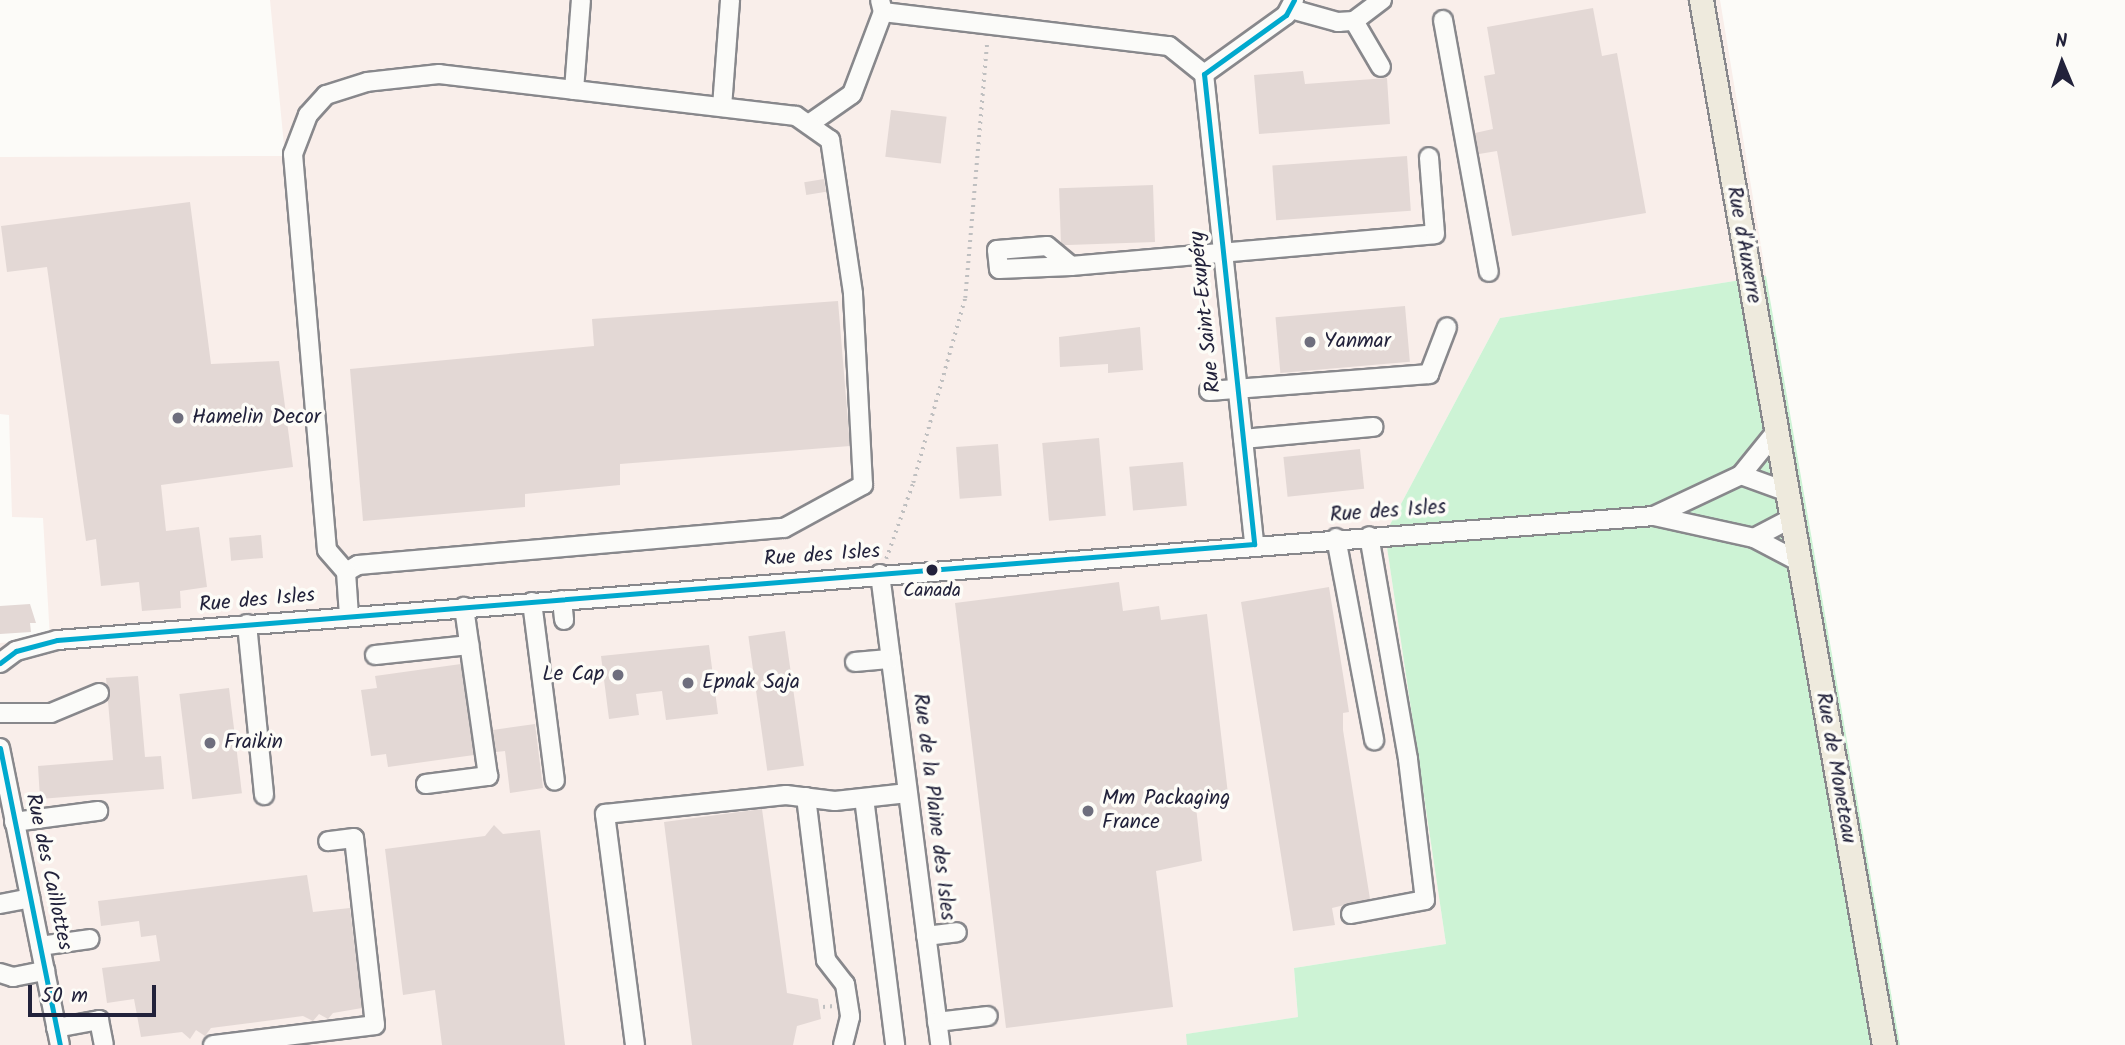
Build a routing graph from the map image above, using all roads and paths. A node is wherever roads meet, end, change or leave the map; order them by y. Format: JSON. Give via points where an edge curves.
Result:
{"nodes":[{"id":1,"x":582,"y":0,"type":"edge"},
{"id":2,"x":730,"y":0,"type":"edge"},
{"id":3,"x":1382,"y":0,"type":"edge"},
{"id":4,"x":1700,"y":0,"type":"edge"},
{"id":5,"x":882,"y":6,"type":"edge"},
{"id":6,"x":1297,"y":7,"type":"edge"},
{"id":7,"x":1443,"y":20,"type":"dead end"},
{"id":8,"x":1354,"y":21,"type":"junction"},
{"id":9,"x":988,"y":25,"type":"junction"},
{"id":10,"x":1381,"y":67,"type":"dead end"},
{"id":11,"x":1200,"y":68,"type":"junction"},
{"id":12,"x":574,"y":90,"type":"junction"},
{"id":13,"x":722,"y":107,"type":"junction"},
{"id":14,"x":808,"y":124,"type":"junction"},
{"id":15,"x":1429,"y":157,"type":"dead end"},
{"id":16,"x":1223,"y":251,"type":"junction"},
{"id":17,"x":1071,"y":266,"type":"dead end"},
{"id":18,"x":1489,"y":272,"type":"dead end"},
{"id":19,"x":1447,"y":327,"type":"dead end"},
{"id":20,"x":1237,"y":388,"type":"junction"},
{"id":21,"x":1209,"y":391,"type":"dead end"},
{"id":22,"x":1373,"y":428,"type":"dead end"},
{"id":23,"x":1775,"y":433,"type":"junction"},
{"id":24,"x":1243,"y":439,"type":"junction"},
{"id":25,"x":1741,"y":475,"type":"junction"},
{"id":26,"x":1786,"y":491,"type":"junction"},
{"id":27,"x":1654,"y":516,"type":"junction"},
{"id":28,"x":1790,"y":519,"type":"junction"},
{"id":29,"x":1368,"y":536,"type":"junction"},
{"id":30,"x":1336,"y":538,"type":"junction"},
{"id":31,"x":1754,"y":538,"type":"junction"},
{"id":32,"x":1254,"y":544,"type":"junction"},
{"id":33,"x":1798,"y":561,"type":"junction"},
{"id":34,"x":346,"y":572,"type":"junction"},
{"id":35,"x":880,"y":574,"type":"junction"},
{"id":36,"x":562,"y":600,"type":"junction"},
{"id":37,"x":532,"y":602,"type":"junction"},
{"id":38,"x":464,"y":607,"type":"junction"},
{"id":39,"x":349,"y":616,"type":"junction"},
{"id":40,"x":564,"y":620,"type":"dead end"},
{"id":41,"x":247,"y":624,"type":"junction"},
{"id":42,"x":469,"y":645,"type":"junction"},
{"id":43,"x":375,"y":655,"type":"dead end"},
{"id":44,"x":891,"y":659,"type":"junction"},
{"id":45,"x":855,"y":662,"type":"dead end"},
{"id":46,"x":0,"y":663,"type":"edge"},
{"id":47,"x":99,"y":694,"type":"dead end"},
{"id":48,"x":0,"y":712,"type":"edge"},
{"id":49,"x":1374,"y":740,"type":"dead end"},
{"id":50,"x":0,"y":748,"type":"edge"},
{"id":51,"x":555,"y":781,"type":"dead end"},
{"id":52,"x":426,"y":784,"type":"dead end"},
{"id":53,"x":908,"y":793,"type":"junction"},
{"id":54,"x":264,"y":795,"type":"dead end"},
{"id":55,"x":806,"y":797,"type":"junction"},
{"id":56,"x":864,"y":798,"type":"junction"},
{"id":57,"x":98,"y":811,"type":"dead end"},
{"id":58,"x":14,"y":822,"type":"junction"},
{"id":59,"x":328,"y":841,"type":"dead end"},
{"id":60,"x":30,"y":898,"type":"junction"},
{"id":61,"x":0,"y":904,"type":"edge"},
{"id":62,"x":1351,"y":914,"type":"dead end"},
{"id":63,"x":957,"y":932,"type":"dead end"},
{"id":64,"x":926,"y":936,"type":"junction"},
{"id":65,"x":90,"y":939,"type":"dead end"},
{"id":66,"x":40,"y":946,"type":"junction"},
{"id":67,"x":45,"y":971,"type":"junction"},
{"id":68,"x":0,"y":973,"type":"edge"},
{"id":69,"x":988,"y":1016,"type":"dead end"},
{"id":70,"x":937,"y":1022,"type":"junction"},
{"id":71,"x":58,"y":1037,"type":"edge"},
{"id":72,"x":104,"y":1045,"type":"edge"},
{"id":73,"x":213,"y":1045,"type":"edge"},
{"id":74,"x":635,"y":1045,"type":"edge"},
{"id":75,"x":843,"y":1045,"type":"edge"},
{"id":76,"x":895,"y":1045,"type":"edge"},
{"id":77,"x":940,"y":1045,"type":"edge"},
{"id":78,"x":1884,"y":1045,"type":"edge"}],
"edges":[{"from":1,"to":12,"type":"street"},
{"from":2,"to":13,"type":"street"},
{"from":3,"to":8,"type":"street"},
{"from":4,"to":23,"type":"main road","name":"Rue d'Auxerre"},
{"from":5,"to":9,"type":"street"},
{"from":5,"to":14,"type":"street","via":[[852,94]]},
{"from":6,"to":8,"type":"street"},
{"from":6,"to":11,"type":"street"},
{"from":7,"to":18,"type":"street"},
{"from":8,"to":10,"type":"street"},
{"from":9,"to":11,"type":"street","via":[[1169,46]]},
{"from":9,"to":35,"type":"path","via":[[965,298],[913,483]]},
{"from":11,"to":16,"type":"street","name":"Rue Saint-Exupéry"},
{"from":12,"to":13,"type":"street"},
{"from":12,"to":34,"type":"street","via":[[439,74],[367,82],[326,95],[308,116],[293,154],[327,550]]},
{"from":13,"to":14,"type":"street","via":[[796,116]]},
{"from":14,"to":34,"type":"street","via":[[830,140],[838,174],[847,283],[853,293],[863,485],[784,528],[358,565]]},
{"from":15,"to":16,"type":"street","via":[[1435,234]]},
{"from":16,"to":17,"type":"street"},
{"from":16,"to":20,"type":"street","name":"Rue Saint-Exupéry"},
{"from":19,"to":20,"type":"street","via":[[1429,373]]},
{"from":20,"to":21,"type":"street"},
{"from":20,"to":24,"type":"street","name":"Rue Saint-Exupéry"},
{"from":22,"to":24,"type":"street"},
{"from":23,"to":25,"type":"street","name":"Rue des Isles"},
{"from":23,"to":26,"type":"main road","name":"Rue d'Auxerre"},
{"from":24,"to":32,"type":"street","name":"Rue Saint-Exupéry"},
{"from":25,"to":26,"type":"street"},
{"from":25,"to":27,"type":"street","name":"Rue des Isles"},
{"from":26,"to":28,"type":"main road","name":"Rue de Moneteau"},
{"from":27,"to":29,"type":"street","name":"Rue des Isles"},
{"from":27,"to":31,"type":"street","name":"Rue des Isles"},
{"from":28,"to":31,"type":"street"},
{"from":28,"to":33,"type":"main road","name":"Rue de Moneteau"},
{"from":29,"to":30,"type":"street","name":"Rue des Isles"},
{"from":29,"to":62,"type":"street","via":[[1408,759],[1425,900]]},
{"from":30,"to":32,"type":"street","name":"Rue des Isles"},
{"from":30,"to":49,"type":"street"},
{"from":31,"to":33,"type":"street","name":"Rue des Isles"},
{"from":32,"to":35,"type":"street","name":"Rue des Isles"},
{"from":33,"to":78,"type":"main road","name":"Rue de Moneteau"},
{"from":34,"to":39,"type":"street"},
{"from":35,"to":36,"type":"street","name":"Rue des Isles"},
{"from":35,"to":44,"type":"street","name":"Rue de la Plaine des Isles"},
{"from":36,"to":37,"type":"street","name":"Rue des Isles"},
{"from":36,"to":40,"type":"street"},
{"from":37,"to":38,"type":"street","name":"Rue des Isles"},
{"from":37,"to":51,"type":"street"},
{"from":38,"to":39,"type":"street","name":"Rue des Isles"},
{"from":38,"to":42,"type":"street"},
{"from":39,"to":41,"type":"street","name":"Rue des Isles"},
{"from":41,"to":46,"type":"street","name":"Rue des Isles","via":[[57,640],[16,651]]},
{"from":41,"to":54,"type":"street"},
{"from":42,"to":43,"type":"street"},
{"from":42,"to":52,"type":"street","via":[[488,776]]},
{"from":44,"to":45,"type":"street"},
{"from":44,"to":53,"type":"street","name":"Rue de la Plaine des Isles"},
{"from":47,"to":48,"type":"street","via":[[51,713]]},
{"from":50,"to":58,"type":"street","name":"Rue des Caillottes"},
{"from":53,"to":56,"type":"street"},
{"from":53,"to":64,"type":"street","name":"Rue de la Plaine des Isles"},
{"from":55,"to":56,"type":"street"},
{"from":55,"to":74,"type":"street","via":[[605,814]]},
{"from":55,"to":75,"type":"street","via":[[826,960],[845,984],[848,1004]]},
{"from":56,"to":76,"type":"street"},
{"from":57,"to":58,"type":"street"},
{"from":58,"to":60,"type":"street","name":"Rue des Caillottes"},
{"from":59,"to":73,"type":"street","via":[[354,838],[375,1025]]},
{"from":60,"to":61,"type":"street"},
{"from":60,"to":66,"type":"street","name":"Rue des Caillottes"},
{"from":63,"to":64,"type":"street"},
{"from":64,"to":70,"type":"street","name":"Rue de la Plaine des Isles"},
{"from":65,"to":66,"type":"street"},
{"from":66,"to":67,"type":"street","name":"Rue des Caillottes"},
{"from":67,"to":68,"type":"street","via":[[13,976]]},
{"from":67,"to":71,"type":"street","name":"Rue des Caillottes"},
{"from":69,"to":70,"type":"street"},
{"from":70,"to":77,"type":"street","name":"Rue de la Plaine des Isles"},
{"from":71,"to":72,"type":"street","via":[[99,1020]]}]}
